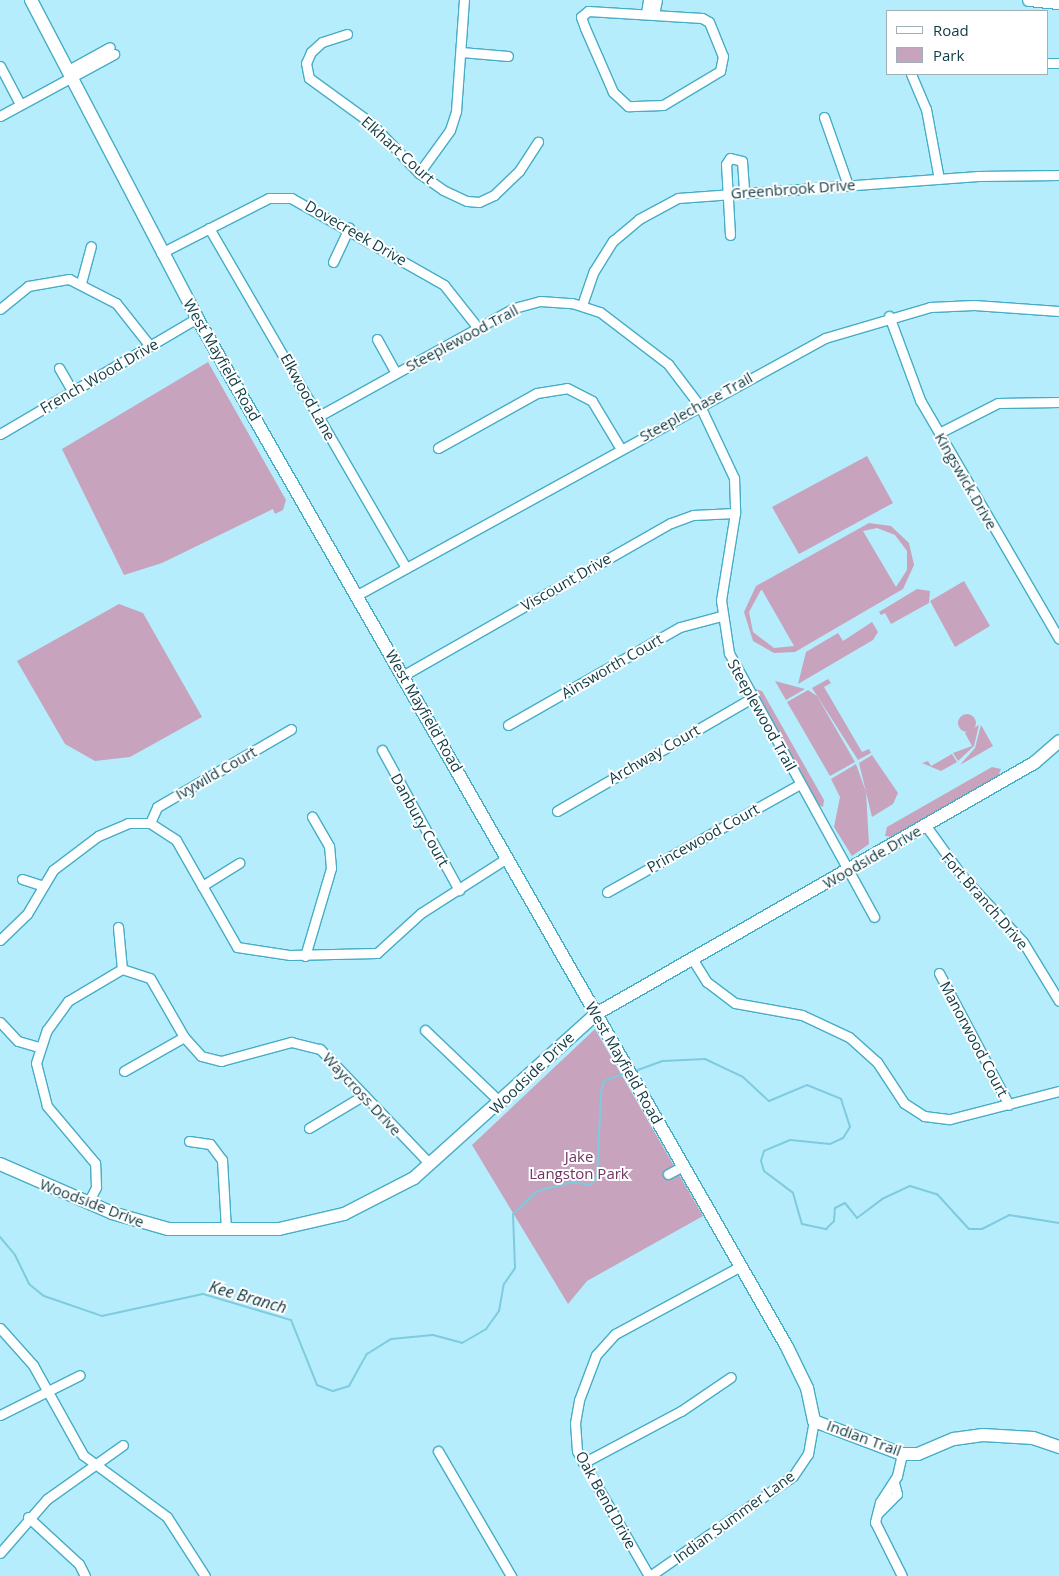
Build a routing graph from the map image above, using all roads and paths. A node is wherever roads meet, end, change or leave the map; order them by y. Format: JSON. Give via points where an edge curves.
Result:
{"nodes":[{"id":1,"x":31,"y":0,"type":"edge"},
{"id":2,"x":464,"y":0,"type":"edge"},
{"id":3,"x":648,"y":0,"type":"edge"},
{"id":4,"x":657,"y":0,"type":"edge"},
{"id":5,"x":1029,"y":0,"type":"edge"},
{"id":6,"x":1059,"y":3,"type":"edge"},
{"id":7,"x":650,"y":14,"type":"junction"},
{"id":8,"x":347,"y":34,"type":"dead end"},
{"id":9,"x":112,"y":51,"type":"dead end"},
{"id":10,"x":461,"y":52,"type":"junction"},
{"id":11,"x":508,"y":56,"type":"dead end"},
{"id":12,"x":0,"y":66,"type":"edge"},
{"id":13,"x":70,"y":75,"type":"junction"},
{"id":14,"x":910,"y":75,"type":"edge"},
{"id":15,"x":20,"y":104,"type":"junction"},
{"id":16,"x":0,"y":116,"type":"edge"},
{"id":17,"x":824,"y":117,"type":"dead end"},
{"id":18,"x":538,"y":142,"type":"dead end"},
{"id":19,"x":419,"y":173,"type":"junction"},
{"id":20,"x":1059,"y":175,"type":"edge"},
{"id":21,"x":939,"y":179,"type":"junction"},
{"id":22,"x":848,"y":185,"type":"junction"},
{"id":23,"x":744,"y":191,"type":"junction"},
{"id":24,"x":727,"y":193,"type":"junction"},
{"id":25,"x":349,"y":227,"type":"junction"},
{"id":26,"x":209,"y":228,"type":"junction"},
{"id":27,"x":730,"y":235,"type":"dead end"},
{"id":28,"x":91,"y":246,"type":"dead end"},
{"id":29,"x":161,"y":253,"type":"junction"},
{"id":30,"x":333,"y":262,"type":"dead end"},
{"id":31,"x":81,"y":283,"type":"junction"},
{"id":32,"x":582,"y":305,"type":"junction"},
{"id":33,"x":0,"y":310,"type":"edge"},
{"id":34,"x":1059,"y":311,"type":"edge"},
{"id":35,"x":889,"y":316,"type":"junction"},
{"id":36,"x":197,"y":318,"type":"junction"},
{"id":37,"x":478,"y":328,"type":"junction"},
{"id":38,"x":378,"y":339,"type":"dead end"},
{"id":39,"x":150,"y":346,"type":"junction"},
{"id":40,"x":60,"y":368,"type":"dead end"},
{"id":41,"x":396,"y":373,"type":"junction"},
{"id":42,"x":73,"y":392,"type":"junction"},
{"id":43,"x":1059,"y":402,"type":"edge"},
{"id":44,"x":700,"y":406,"type":"junction"},
{"id":45,"x":319,"y":416,"type":"junction"},
{"id":46,"x":939,"y":433,"type":"junction"},
{"id":47,"x":0,"y":434,"type":"edge"},
{"id":48,"x":438,"y":448,"type":"dead end"},
{"id":49,"x":621,"y":449,"type":"junction"},
{"id":50,"x":735,"y":513,"type":"junction"},
{"id":51,"x":406,"y":568,"type":"junction"},
{"id":52,"x":359,"y":594,"type":"junction"},
{"id":53,"x":721,"y":616,"type":"junction"},
{"id":54,"x":1059,"y":639,"type":"edge"},
{"id":55,"x":404,"y":674,"type":"junction"},
{"id":56,"x":750,"y":699,"type":"junction"},
{"id":57,"x":508,"y":725,"type":"dead end"},
{"id":58,"x":291,"y":729,"type":"dead end"},
{"id":59,"x":1059,"y":741,"type":"edge"},
{"id":60,"x":382,"y":750,"type":"dead end"},
{"id":61,"x":800,"y":784,"type":"junction"},
{"id":62,"x":557,"y":810,"type":"dead end"},
{"id":63,"x":312,"y":816,"type":"dead end"},
{"id":64,"x":150,"y":823,"type":"junction"},
{"id":65,"x":926,"y":826,"type":"junction"},
{"id":66,"x":507,"y":858,"type":"junction"},
{"id":67,"x":239,"y":863,"type":"dead end"},
{"id":68,"x":848,"y":871,"type":"junction"},
{"id":69,"x":22,"y":879,"type":"dead end"},
{"id":70,"x":43,"y":886,"type":"junction"},
{"id":71,"x":202,"y":886,"type":"junction"},
{"id":72,"x":459,"y":890,"type":"junction"},
{"id":73,"x":606,"y":892,"type":"dead end"},
{"id":74,"x":874,"y":917,"type":"dead end"},
{"id":75,"x":118,"y":927,"type":"dead end"},
{"id":76,"x":0,"y":940,"type":"edge"},
{"id":77,"x":306,"y":956,"type":"junction"},
{"id":78,"x":693,"y":960,"type":"junction"},
{"id":79,"x":122,"y":968,"type":"junction"},
{"id":80,"x":939,"y":973,"type":"dead end"},
{"id":81,"x":1059,"y":1001,"type":"edge"},
{"id":82,"x":596,"y":1014,"type":"junction"},
{"id":83,"x":0,"y":1022,"type":"edge"},
{"id":84,"x":426,"y":1030,"type":"dead end"},
{"id":85,"x":184,"y":1037,"type":"junction"},
{"id":86,"x":39,"y":1047,"type":"junction"},
{"id":87,"x":124,"y":1071,"type":"dead end"},
{"id":88,"x":1059,"y":1091,"type":"edge"},
{"id":89,"x":364,"y":1095,"type":"junction"},
{"id":90,"x":501,"y":1103,"type":"junction"},
{"id":91,"x":1009,"y":1105,"type":"junction"},
{"id":92,"x":310,"y":1128,"type":"dead end"},
{"id":93,"x":189,"y":1141,"type":"dead end"},
{"id":94,"x":0,"y":1164,"type":"edge"},
{"id":95,"x":430,"y":1164,"type":"junction"},
{"id":96,"x":682,"y":1166,"type":"junction"},
{"id":97,"x":668,"y":1174,"type":"dead end"},
{"id":98,"x":88,"y":1204,"type":"junction"},
{"id":99,"x":226,"y":1230,"type":"junction"},
{"id":100,"x":740,"y":1266,"type":"junction"},
{"id":101,"x":0,"y":1328,"type":"edge"},
{"id":102,"x":80,"y":1375,"type":"dead end"},
{"id":103,"x":731,"y":1377,"type":"dead end"},
{"id":104,"x":47,"y":1390,"type":"junction"},
{"id":105,"x":0,"y":1416,"type":"edge"},
{"id":106,"x":814,"y":1421,"type":"junction"},
{"id":107,"x":123,"y":1445,"type":"dead end"},
{"id":108,"x":1059,"y":1447,"type":"edge"},
{"id":109,"x":438,"y":1451,"type":"dead end"},
{"id":110,"x":902,"y":1454,"type":"junction"},
{"id":111,"x":583,"y":1463,"type":"junction"},
{"id":112,"x":94,"y":1466,"type":"junction"},
{"id":113,"x":28,"y":1517,"type":"junction"},
{"id":114,"x":0,"y":1553,"type":"edge"},
{"id":115,"x":85,"y":1576,"type":"edge"},
{"id":116,"x":205,"y":1576,"type":"edge"},
{"id":117,"x":511,"y":1576,"type":"edge"},
{"id":118,"x":650,"y":1576,"type":"edge"},
{"id":119,"x":902,"y":1576,"type":"edge"}],
"edges":[{"from":1,"to":13,"type":"street","name":"West Mayfield Road"},
{"from":2,"to":10,"type":"street"},
{"from":3,"to":7,"type":"street"},
{"from":4,"to":7,"type":"street"},
{"from":5,"to":6,"type":"street"},
{"from":7,"to":7,"type":"street","via":[[588,11],[581,17],[613,92],[628,106],[650,109],[663,105],[720,71],[723,56],[709,22]]},
{"from":8,"to":19,"type":"street","name":"Elkhart Court","via":[[328,39],[311,52],[306,63],[309,78],[371,123]]},
{"from":9,"to":13,"type":"street","via":[[72,68]]},
{"from":10,"to":11,"type":"street"},
{"from":10,"to":19,"type":"street","via":[[450,130]]},
{"from":12,"to":15,"type":"street"},
{"from":13,"to":15,"type":"street"},
{"from":13,"to":29,"type":"street","name":"West Mayfield Road"},
{"from":14,"to":21,"type":"street","via":[[926,109]]},
{"from":15,"to":16,"type":"street"},
{"from":17,"to":22,"type":"street"},
{"from":18,"to":19,"type":"street","name":"Elkhart Court","via":[[506,186],[480,202],[443,190]]},
{"from":20,"to":21,"type":"street","name":"Greenbrook Drive"},
{"from":21,"to":22,"type":"street","name":"Greenbrook Drive"},
{"from":22,"to":23,"type":"street","name":"Greenbrook Drive"},
{"from":23,"to":24,"type":"street","name":"Greenbrook Drive"},
{"from":23,"to":24,"type":"street","via":[[742,161],[730,158],[726,164]]},
{"from":24,"to":27,"type":"street"},
{"from":24,"to":32,"type":"street","name":"Greenbrook Drive","via":[[678,198],[623,231],[603,254]]},
{"from":25,"to":26,"type":"street","name":"Dovecreek Drive","via":[[299,201],[280,196]]},
{"from":25,"to":30,"type":"street"},
{"from":25,"to":37,"type":"street","name":"Dovecreek Drive","via":[[444,285]]},
{"from":26,"to":29,"type":"street","name":"Dovecreek Drive"},
{"from":26,"to":45,"type":"street","name":"Elkwood Lane"},
{"from":28,"to":31,"type":"street"},
{"from":29,"to":36,"type":"street","name":"West Mayfield Road"},
{"from":31,"to":33,"type":"street","via":[[55,279],[28,286]]},
{"from":31,"to":39,"type":"street","via":[[116,303]]},
{"from":32,"to":37,"type":"street","name":"Steeplewood Trail","via":[[526,304]]},
{"from":32,"to":44,"type":"street","name":"Steeplewood Trail","via":[[629,330],[678,373]]},
{"from":34,"to":35,"type":"street","name":"Steeplechase Trail","via":[[974,305]]},
{"from":35,"to":44,"type":"street","name":"Steeplechase Trail","via":[[803,348]]},
{"from":35,"to":46,"type":"street","name":"Kingswick Drive","via":[[910,379]]},
{"from":36,"to":39,"type":"street","name":"French Wood Drive"},
{"from":36,"to":52,"type":"street","name":"West Mayfield Road"},
{"from":37,"to":41,"type":"street","name":"Steeplewood Trail"},
{"from":38,"to":41,"type":"street"},
{"from":39,"to":42,"type":"street","name":"French Wood Drive"},
{"from":40,"to":42,"type":"street"},
{"from":41,"to":45,"type":"street","name":"Steeplewood Trail"},
{"from":42,"to":47,"type":"street","name":"French Wood Drive"},
{"from":43,"to":46,"type":"street","via":[[998,403]]},
{"from":44,"to":49,"type":"street","name":"Steeplechase Trail"},
{"from":44,"to":50,"type":"street","name":"Steeplewood Trail","via":[[729,462]]},
{"from":45,"to":51,"type":"street","name":"Elkwood Lane"},
{"from":46,"to":54,"type":"street","name":"Kingswick Drive"},
{"from":48,"to":49,"type":"street","via":[[537,393],[567,388],[592,402]]},
{"from":49,"to":51,"type":"street","name":"Steeplechase Trail"},
{"from":50,"to":53,"type":"street","name":"Steeplewood Trail","via":[[724,569]]},
{"from":50,"to":55,"type":"street","name":"Viscount Drive","via":[[693,515],[671,522]]},
{"from":51,"to":52,"type":"street","name":"Steeplechase Trail"},
{"from":52,"to":55,"type":"street","name":"West Mayfield Road"},
{"from":53,"to":56,"type":"street","name":"Steeplewood Trail","via":[[729,653]]},
{"from":53,"to":57,"type":"street","name":"Ainsworth Court","via":[[680,627]]},
{"from":55,"to":66,"type":"street","name":"West Mayfield Road"},
{"from":56,"to":61,"type":"street","name":"Steeplewood Trail"},
{"from":56,"to":62,"type":"street","name":"Archway Court"},
{"from":58,"to":64,"type":"street","name":"Ivywild Court","via":[[157,807]]},
{"from":59,"to":65,"type":"street","name":"Woodside Drive","via":[[1034,763]]},
{"from":60,"to":72,"type":"street","name":"Danbury Court"},
{"from":61,"to":68,"type":"street","name":"Steeplewood Trail"},
{"from":61,"to":73,"type":"street","name":"Princewood Court"},
{"from":63,"to":77,"type":"street","via":[[329,846],[331,868]]},
{"from":64,"to":70,"type":"street","via":[[128,823],[104,832],[53,870]]},
{"from":64,"to":71,"type":"street","via":[[176,840]]},
{"from":65,"to":68,"type":"street","name":"Woodside Drive"},
{"from":65,"to":81,"type":"street","name":"Fort Branch Drive","via":[[962,876],[1023,942]]},
{"from":66,"to":72,"type":"street"},
{"from":66,"to":82,"type":"street","name":"West Mayfield Road"},
{"from":67,"to":71,"type":"street"},
{"from":68,"to":74,"type":"street","name":"Steeplewood Trail"},
{"from":68,"to":78,"type":"street","name":"Woodside Drive"},
{"from":69,"to":70,"type":"street"},
{"from":70,"to":76,"type":"street","via":[[27,914]]},
{"from":71,"to":77,"type":"street","via":[[237,947]]},
{"from":72,"to":77,"type":"street","via":[[421,913],[377,953]]},
{"from":75,"to":79,"type":"street"},
{"from":78,"to":82,"type":"street","name":"Woodside Drive"},
{"from":78,"to":91,"type":"street","via":[[707,982],[735,1003],[802,1015],[849,1037],[877,1062],[904,1103],[924,1116],[950,1119]]},
{"from":79,"to":85,"type":"street","name":"Waycross Drive","via":[[150,978]]},
{"from":79,"to":86,"type":"street","via":[[68,1001]]},
{"from":80,"to":91,"type":"street","name":"Manorwood Court"},
{"from":82,"to":90,"type":"street","name":"Woodside Drive"},
{"from":82,"to":96,"type":"street","name":"West Mayfield Road"},
{"from":83,"to":86,"type":"street","via":[[18,1041]]},
{"from":84,"to":90,"type":"street"},
{"from":85,"to":87,"type":"street"},
{"from":85,"to":89,"type":"street","name":"Waycross Drive","via":[[201,1056],[221,1061],[276,1044],[306,1044],[320,1049]]},
{"from":86,"to":98,"type":"street","via":[[37,1074],[47,1106],[95,1163],[96,1187]]},
{"from":88,"to":91,"type":"street"},
{"from":89,"to":92,"type":"street"},
{"from":89,"to":95,"type":"street","name":"Waycross Drive"},
{"from":90,"to":95,"type":"street","name":"Woodside Drive"},
{"from":93,"to":99,"type":"street","via":[[210,1144],[222,1160]]},
{"from":94,"to":98,"type":"street","name":"Woodside Drive"},
{"from":95,"to":99,"type":"street","name":"Woodside Drive","via":[[399,1188],[344,1214],[279,1229]]},
{"from":96,"to":97,"type":"street"},
{"from":96,"to":100,"type":"street","name":"West Mayfield Road"},
{"from":98,"to":99,"type":"street","name":"Woodside Drive","via":[[168,1229]]},
{"from":100,"to":106,"type":"street","name":"West Mayfield Road","via":[[799,1370]]},
{"from":100,"to":111,"type":"street","name":"Oak Bend Drive","via":[[625,1327],[602,1347],[591,1365],[577,1411],[575,1436]]},
{"from":101,"to":104,"type":"street","via":[[33,1365]]},
{"from":102,"to":104,"type":"street"},
{"from":103,"to":111,"type":"street","via":[[681,1411]]},
{"from":104,"to":105,"type":"street"},
{"from":104,"to":112,"type":"street","via":[[69,1432]]},
{"from":106,"to":110,"type":"street","name":"Indian Trail"},
{"from":106,"to":118,"type":"street","name":"Indian Summer Lane","via":[[808,1454],[793,1476]]},
{"from":107,"to":112,"type":"street"},
{"from":108,"to":110,"type":"street","name":"Indian Trail","via":[[1034,1438],[983,1435],[954,1439],[918,1454]]},
{"from":109,"to":117,"type":"street"},
{"from":110,"to":119,"type":"street","via":[[894,1483],[897,1494],[878,1513],[876,1527]]},
{"from":111,"to":118,"type":"street","name":"Oak Bend Drive"},
{"from":112,"to":113,"type":"street"},
{"from":112,"to":116,"type":"street","via":[[167,1517]]},
{"from":113,"to":114,"type":"street"},
{"from":113,"to":115,"type":"street","via":[[79,1564]]}]}
